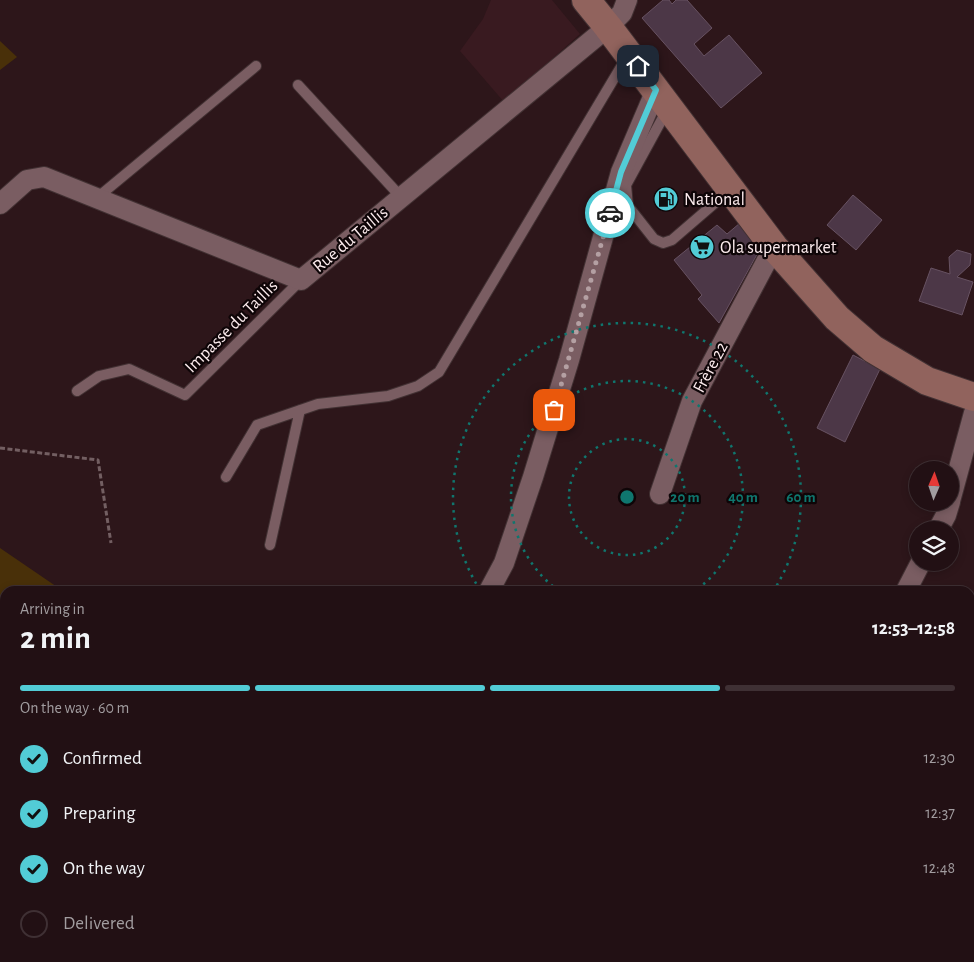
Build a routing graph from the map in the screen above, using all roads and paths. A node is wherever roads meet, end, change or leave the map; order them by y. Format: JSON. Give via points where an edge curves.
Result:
{"nodes":[{"id":1,"x":586,"y":0,"type":"edge"},
{"id":2,"x":627,"y":0,"type":"edge"},
{"id":3,"x":608,"y":27,"type":"junction"},
{"id":4,"x":629,"y":54,"type":"junction"},
{"id":5,"x":256,"y":66,"type":"dead end"},
{"id":6,"x":298,"y":85,"type":"dead end"},
{"id":7,"x":663,"y":99,"type":"junction"},
{"id":8,"x":731,"y":190,"type":"junction"},
{"id":9,"x":98,"y":197,"type":"junction"},
{"id":10,"x":401,"y":197,"type":"junction"},
{"id":11,"x":0,"y":204,"type":"edge"},
{"id":12,"x":774,"y":247,"type":"junction"},
{"id":13,"x":301,"y":280,"type":"junction"},
{"id":14,"x":77,"y":391,"type":"dead end"},
{"id":15,"x":974,"y":396,"type":"edge"},
{"id":16,"x":300,"y":410,"type":"junction"},
{"id":17,"x":974,"y":413,"type":"edge"},
{"id":18,"x":0,"y":448,"type":"edge"},
{"id":19,"x":959,"y":469,"type":"edge"},
{"id":20,"x":226,"y":477,"type":"dead end"},
{"id":21,"x":660,"y":494,"type":"dead end"},
{"id":22,"x":111,"y":542,"type":"dead end"},
{"id":23,"x":270,"y":545,"type":"dead end"},
{"id":24,"x":916,"y":571,"type":"edge"},
{"id":25,"x":491,"y":586,"type":"edge"},
{"id":26,"x":909,"y":586,"type":"edge"}],
"edges":[{"from":1,"to":3,"type":"main road"},
{"from":2,"to":3,"type":"street","name":"Rue du Taillis","via":[[622,13]]},
{"from":3,"to":4,"type":"main road"},
{"from":3,"to":10,"type":"street","name":"Rue du Taillis"},
{"from":4,"to":7,"type":"main road"},
{"from":4,"to":16,"type":"lane","via":[[438,372],[418,386],[388,396],[318,404]]},
{"from":5,"to":9,"type":"lane"},
{"from":6,"to":10,"type":"lane"},
{"from":7,"to":8,"type":"main road"},
{"from":7,"to":8,"type":"lane","via":[[628,178],[628,206],[654,239],[663,243],[672,240]]},
{"from":7,"to":25,"type":"street","via":[[621,172],[533,477],[504,563]]},
{"from":8,"to":12,"type":"main road"},
{"from":9,"to":11,"type":"street","name":"Rue du Taillis","via":[[44,177],[27,180]]},
{"from":9,"to":13,"type":"street","name":"Rue du Taillis"},
{"from":10,"to":13,"type":"street","name":"Rue du Taillis"},
{"from":12,"to":15,"type":"main road","via":[[837,318],[873,349],[927,381]]},
{"from":12,"to":21,"type":"street","name":"Frère 22","via":[[692,401]]},
{"from":13,"to":14,"type":"lane","name":"Impasse du Taillis","via":[[185,395],[129,369],[99,376]]},
{"from":16,"to":20,"type":"lane","via":[[258,425]]},
{"from":16,"to":23,"type":"lane"},
{"from":17,"to":19,"type":"street"},
{"from":18,"to":22,"type":"path","via":[[98,460]]},
{"from":24,"to":26,"type":"street"}]}
